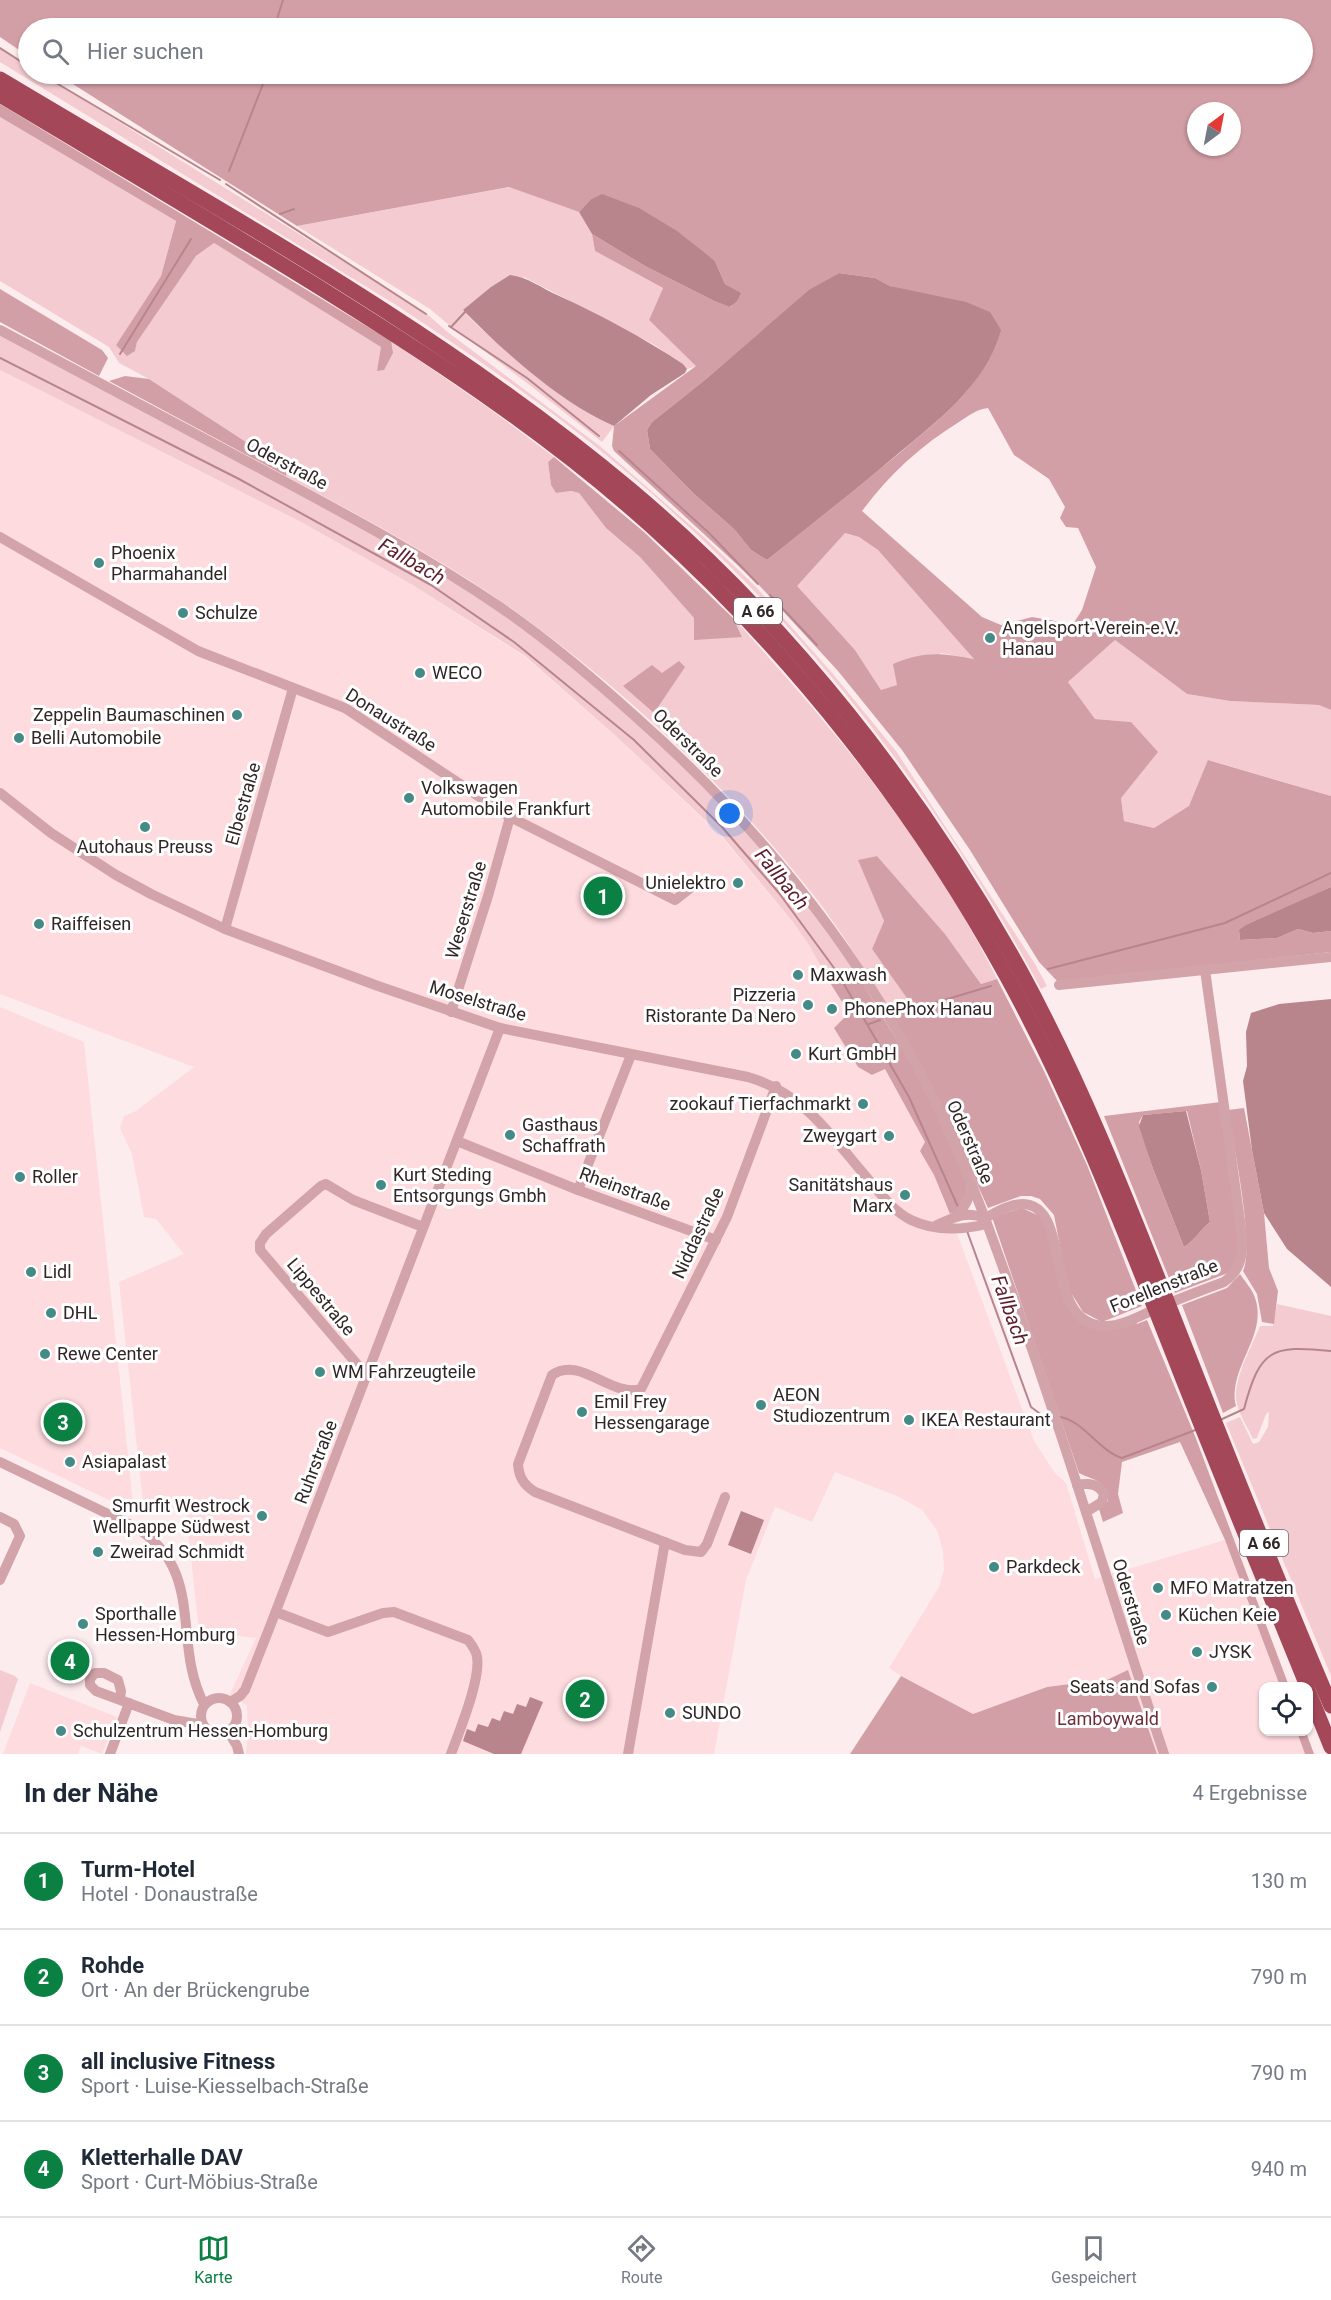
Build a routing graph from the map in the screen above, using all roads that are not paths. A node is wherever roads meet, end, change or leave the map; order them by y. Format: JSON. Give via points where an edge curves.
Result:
{"nodes":[{"id":1,"x":0,"y":79,"type":"edge"},
{"id":2,"x":0,"y":95,"type":"edge"},
{"id":3,"x":0,"y":330,"type":"edge"},
{"id":4,"x":0,"y":537,"type":"edge"},
{"id":5,"x":293,"y":688,"type":"junction"},
{"id":6,"x":0,"y":793,"type":"edge"},
{"id":7,"x":510,"y":817,"type":"junction"},
{"id":8,"x":693,"y":886,"type":"dead end"},
{"id":9,"x":225,"y":929,"type":"junction"},
{"id":10,"x":1331,"y":957,"type":"edge"},
{"id":11,"x":1205,"y":970,"type":"junction"},
{"id":12,"x":1059,"y":985,"type":"dead end"},
{"id":13,"x":451,"y":1012,"type":"junction"},
{"id":14,"x":500,"y":1028,"type":"junction"},
{"id":15,"x":631,"y":1054,"type":"junction"},
{"id":16,"x":776,"y":1086,"type":"junction"},
{"id":17,"x":456,"y":1141,"type":"junction"},
{"id":18,"x":972,"y":1184,"type":"junction"},
{"id":19,"x":578,"y":1190,"type":"junction"},
{"id":20,"x":960,"y":1214,"type":"junction"},
{"id":21,"x":986,"y":1221,"type":"junction"},
{"id":22,"x":934,"y":1226,"type":"junction"},
{"id":23,"x":423,"y":1227,"type":"junction"},
{"id":24,"x":716,"y":1240,"type":"junction"},
{"id":25,"x":367,"y":1376,"type":"junction"},
{"id":26,"x":1204,"y":1415,"type":"junction"},
{"id":27,"x":1211,"y":1432,"type":"junction"},
{"id":28,"x":0,"y":1462,"type":"edge"},
{"id":29,"x":1077,"y":1485,"type":"junction"},
{"id":30,"x":725,"y":1497,"type":"dead end"},
{"id":31,"x":1086,"y":1512,"type":"junction"},
{"id":32,"x":0,"y":1517,"type":"edge"},
{"id":33,"x":665,"y":1542,"type":"junction"},
{"id":34,"x":0,"y":1580,"type":"edge"},
{"id":35,"x":276,"y":1612,"type":"junction"},
{"id":36,"x":1306,"y":1682,"type":"edge"},
{"id":37,"x":209,"y":1701,"type":"junction"},
{"id":38,"x":1313,"y":1701,"type":"edge"},
{"id":39,"x":230,"y":1702,"type":"junction"},
{"id":40,"x":1331,"y":1706,"type":"edge"},
{"id":41,"x":203,"y":1725,"type":"junction"},
{"id":42,"x":228,"y":1731,"type":"junction"},
{"id":43,"x":1331,"y":1747,"type":"edge"},
{"id":44,"x":110,"y":1754,"type":"edge"},
{"id":45,"x":239,"y":1754,"type":"edge"},
{"id":46,"x":451,"y":1754,"type":"edge"},
{"id":47,"x":628,"y":1754,"type":"edge"},
{"id":48,"x":1164,"y":1754,"type":"edge"}],
"edges":[{"from":1,"to":26,"type":"highway","number":"A 66","via":[[284,248],[496,386],[650,506],[714,565],[798,655],[912,799],[970,885],[1022,975],[1105,1150]]},
{"from":2,"to":26,"type":"highway","number":"A 66","via":[[374,321],[537,432],[650,525],[789,666],[847,735],[924,841],[1009,980],[1061,1085]]},
{"from":3,"to":18,"type":"street","name":"Oderstraße","via":[[414,553],[516,619],[609,693],[686,763],[753,832],[839,940],[893,1023],[941,1114]]},
{"from":4,"to":5,"type":"street","name":"Donaustraße","via":[[198,651]]},
{"from":5,"to":7,"type":"street","name":"Donaustraße","via":[[345,708]]},
{"from":5,"to":9,"type":"street","name":"Elbestraße"},
{"from":6,"to":9,"type":"street","name":"Moselstraße","via":[[51,833],[116,875]]},
{"from":7,"to":8,"type":"street","name":"Donaustraße","via":[[675,900]]},
{"from":7,"to":13,"type":"street","name":"Weserstraße"},
{"from":9,"to":13,"type":"street","name":"Moselstraße"},
{"from":10,"to":11,"type":"street"},
{"from":11,"to":12,"type":"street"},
{"from":11,"to":21,"type":"street","name":"Forellenstraße","via":[[1243,1250],[1231,1277],[1103,1326],[1089,1322],[1076,1311],[1064,1287],[1048,1221],[1037,1208],[1017,1204]]},
{"from":13,"to":14,"type":"street","name":"Moselstraße"},
{"from":14,"to":15,"type":"street","name":"Moselstraße"},
{"from":14,"to":17,"type":"street","name":"Ruhrstraße"},
{"from":15,"to":16,"type":"street","name":"Moselstraße"},
{"from":15,"to":19,"type":"street"},
{"from":16,"to":22,"type":"street","name":"Moselstraße","via":[[819,1121],[892,1206],[911,1220]]},
{"from":16,"to":24,"type":"street","name":"Niddastraße"},
{"from":17,"to":19,"type":"street","name":"Rheinstraße"},
{"from":17,"to":23,"type":"street","name":"Ruhrstraße"},
{"from":18,"to":20,"type":"street"},
{"from":18,"to":21,"type":"street","name":"Oderstraße"},
{"from":19,"to":24,"type":"street","name":"Rheinstraße"},
{"from":20,"to":21,"type":"street","via":[[973,1213]]},
{"from":20,"to":22,"type":"street"},
{"from":21,"to":22,"type":"street","name":"Moselstraße","via":[[964,1229]]},
{"from":21,"to":29,"type":"street","name":"Oderstraße"},
{"from":23,"to":25,"type":"street","name":"Ruhrstraße"},
{"from":23,"to":25,"type":"street","name":"Lippestraße","via":[[353,1200],[326,1184],[262,1238],[260,1250]]},
{"from":24,"to":33,"type":"street","name":"Niddastraße","via":[[640,1389],[625,1390],[573,1370],[559,1370],[552,1375],[518,1464],[526,1486],[536,1492]]},
{"from":25,"to":35,"type":"street","name":"Ruhrstraße"},
{"from":26,"to":27,"type":"highway","number":"A 66"},
{"from":27,"to":36,"type":"highway","number":"A 66"},
{"from":27,"to":40,"type":"highway","number":"A 66"},
{"from":28,"to":37,"type":"street","via":[[135,1527],[157,1543],[179,1579],[192,1672]]},
{"from":29,"to":31,"type":"street","name":"Oderstraße"},
{"from":29,"to":31,"type":"street","via":[[1095,1485],[1104,1494],[1102,1502]]},
{"from":30,"to":33,"type":"street","via":[[701,1552]]},
{"from":31,"to":48,"type":"street","name":"Oderstraße"},
{"from":32,"to":34,"type":"street","via":[[14,1524],[20,1536]]},
{"from":33,"to":47,"type":"street"},
{"from":35,"to":39,"type":"street","name":"Ruhrstraße","via":[[244,1689]]},
{"from":35,"to":46,"type":"street","via":[[328,1632],[394,1612],[468,1640],[478,1665]]},
{"from":37,"to":39,"type":"street","via":[[219,1698]]},
{"from":37,"to":41,"type":"street","via":[[201,1712]]},
{"from":38,"to":43,"type":"highway","number":"A 66"},
{"from":39,"to":42,"type":"street","via":[[237,1714]]},
{"from":41,"to":42,"type":"street","via":[[216,1733]]},
{"from":41,"to":44,"type":"street","via":[[174,1720],[125,1701]]},
{"from":42,"to":45,"type":"street"}]}
